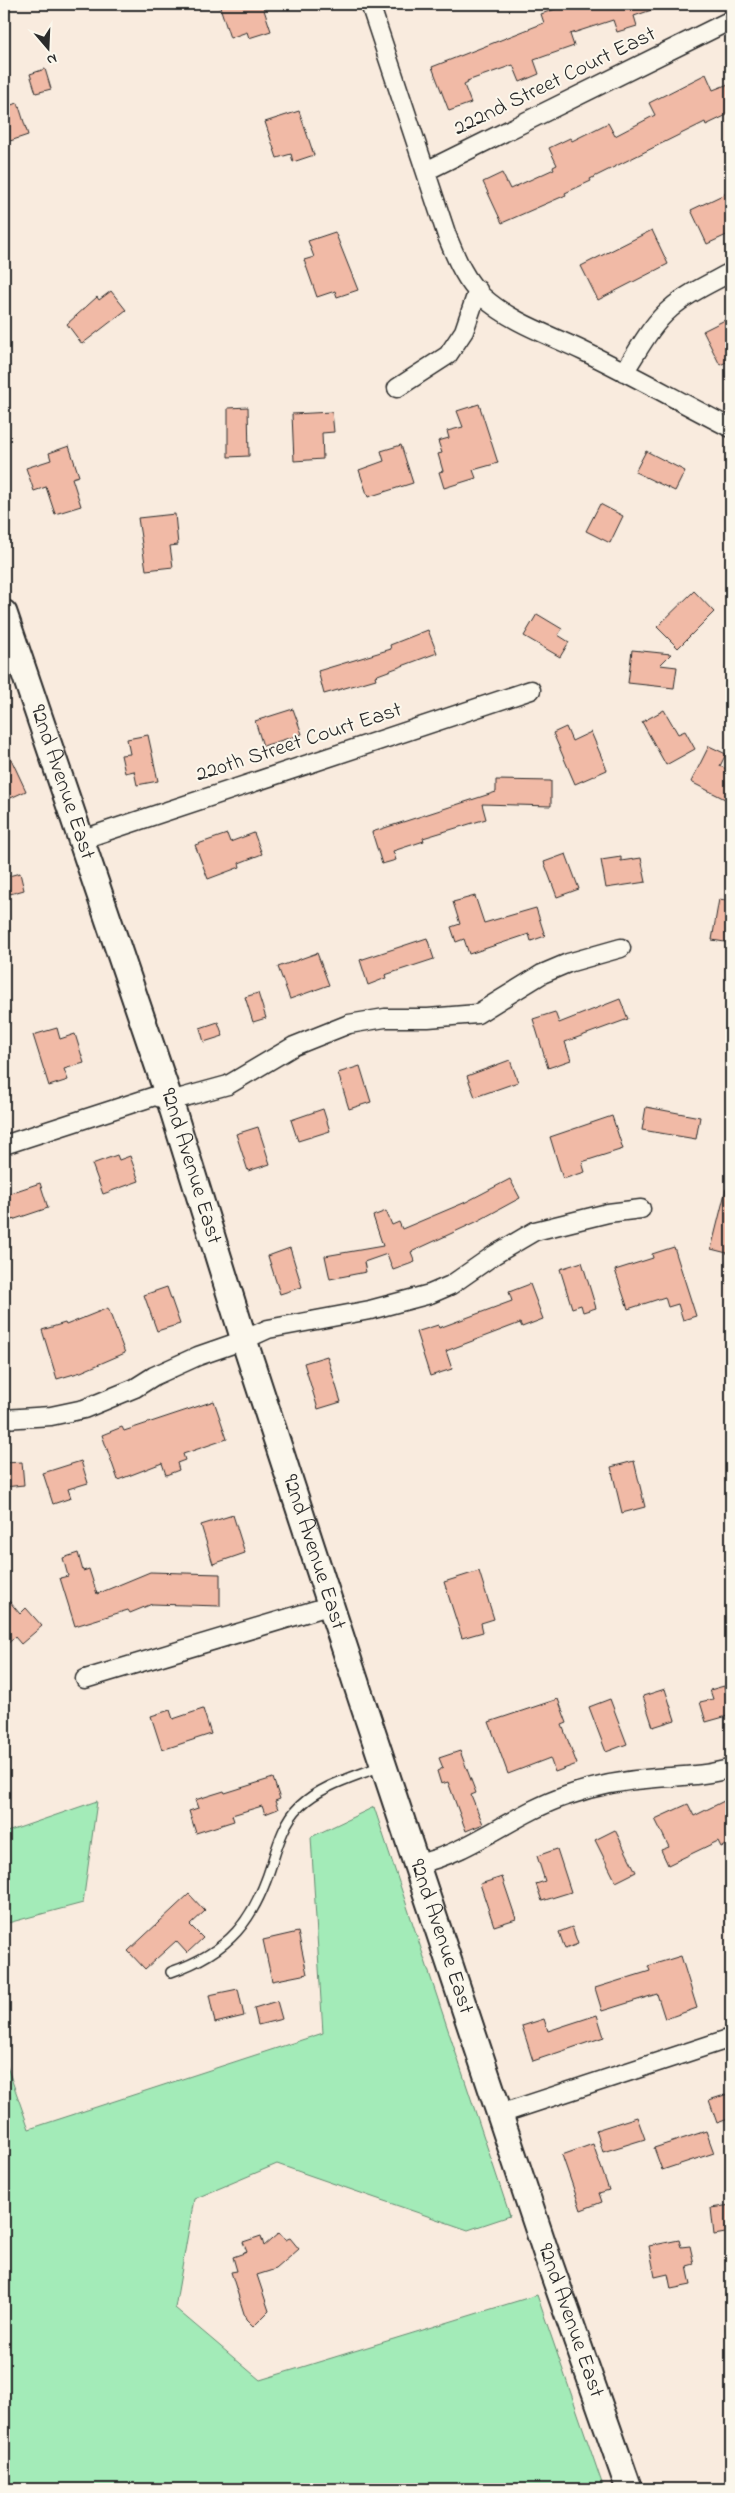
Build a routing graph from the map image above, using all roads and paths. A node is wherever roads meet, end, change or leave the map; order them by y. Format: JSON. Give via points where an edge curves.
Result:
{"nodes":[{"id":1,"x":370,"y":4,"type":"edge"},
{"id":2,"x":731,"y":20,"type":"edge"},
{"id":3,"x":426,"y":171,"type":"junction"},
{"id":4,"x":731,"y":272,"type":"edge"},
{"id":5,"x":478,"y":290,"type":"junction"},
{"id":6,"x":624,"y":372,"type":"junction"},
{"id":7,"x":397,"y":388,"type":"dead end"},
{"id":8,"x":731,"y":428,"type":"edge"},
{"id":9,"x":4,"y":613,"type":"edge"},
{"id":10,"x":532,"y":690,"type":"dead end"},
{"id":11,"x":80,"y":840,"type":"junction"},
{"id":12,"x":621,"y":948,"type":"dead end"},
{"id":13,"x":170,"y":1101,"type":"junction"},
{"id":14,"x":4,"y":1145,"type":"edge"},
{"id":15,"x":640,"y":1209,"type":"dead end"},
{"id":16,"x":244,"y":1340,"type":"junction"},
{"id":17,"x":4,"y":1419,"type":"edge"},
{"id":18,"x":332,"y":1605,"type":"junction"},
{"id":19,"x":85,"y":1678,"type":"dead end"},
{"id":20,"x":384,"y":1765,"type":"junction"},
{"id":21,"x":731,"y":1768,"type":"edge"},
{"id":22,"x":417,"y":1864,"type":"junction"},
{"id":23,"x":171,"y":1972,"type":"dead end"},
{"id":24,"x":731,"y":2038,"type":"edge"},
{"id":25,"x":500,"y":2114,"type":"junction"},
{"id":26,"x":629,"y":2489,"type":"edge"}],
"edges":[{"from":1,"to":3,"type":"street"},
{"from":2,"to":3,"type":"street","name":"222nd Street Court East"},
{"from":3,"to":5,"type":"street","via":[[458,262]]},
{"from":4,"to":6,"type":"street","via":[[670,309]]},
{"from":5,"to":6,"type":"street","via":[[517,320]]},
{"from":5,"to":7,"type":"street","via":[[464,331],[448,355]]},
{"from":6,"to":8,"type":"street"},
{"from":9,"to":11,"type":"street","name":"92nd Avenue East"},
{"from":10,"to":11,"type":"street","name":"220th Street Court East"},
{"from":11,"to":13,"type":"street","name":"92nd Avenue East"},
{"from":12,"to":13,"type":"street","via":[[542,974],[477,1014],[385,1018],[335,1028],[294,1046],[228,1084]]},
{"from":13,"to":14,"type":"street","via":[[155,1096]]},
{"from":13,"to":16,"type":"street","name":"92nd Avenue East"},
{"from":15,"to":16,"type":"street","via":[[608,1212],[535,1231],[451,1285],[430,1294],[370,1310],[268,1329]]},
{"from":16,"to":17,"type":"street","via":[[198,1356],[84,1409],[51,1416]]},
{"from":16,"to":18,"type":"street","name":"92nd Avenue East"},
{"from":18,"to":19,"type":"street"},
{"from":18,"to":20,"type":"street","name":"92nd Avenue East"},
{"from":20,"to":22,"type":"street","name":"92nd Avenue East"},
{"from":20,"to":23,"type":"lane","via":[[318,1791],[299,1807],[284,1830],[257,1902],[236,1934],[207,1958]]},
{"from":21,"to":22,"type":"street","via":[[693,1777],[623,1783],[565,1796],[525,1812],[437,1860]]},
{"from":22,"to":25,"type":"street","name":"92nd Avenue East"},
{"from":24,"to":25,"type":"street"},
{"from":25,"to":26,"type":"street","name":"92nd Avenue East"}]}
